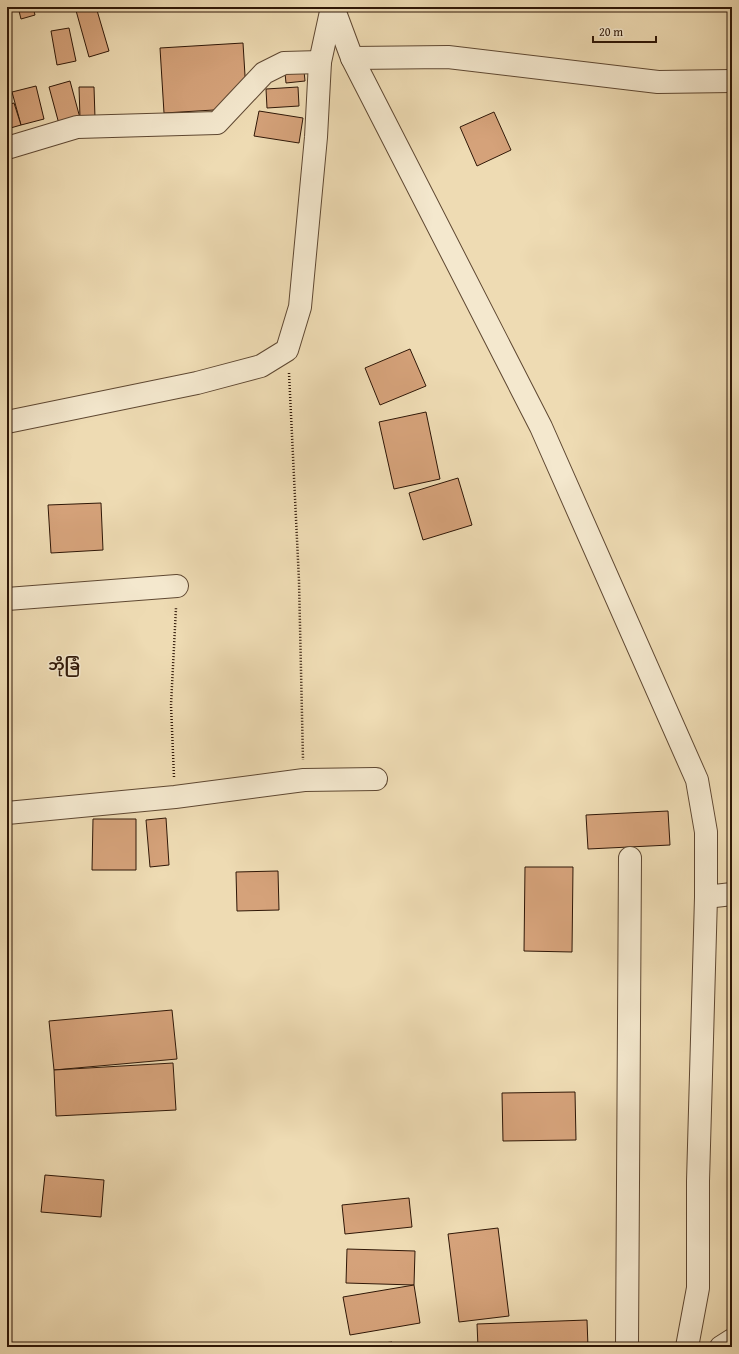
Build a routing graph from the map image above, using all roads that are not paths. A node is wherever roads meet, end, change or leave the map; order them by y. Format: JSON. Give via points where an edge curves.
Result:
{"nodes":[{"id":1,"x":333,"y":7,"type":"edge"},
{"id":2,"x":352,"y":58,"type":"junction"},
{"id":3,"x":320,"y":62,"type":"junction"},
{"id":4,"x":732,"y":81,"type":"edge"},
{"id":5,"x":7,"y":148,"type":"edge"},
{"id":6,"x":7,"y":422,"type":"edge"},
{"id":7,"x":177,"y":586,"type":"road end"},
{"id":8,"x":7,"y":599,"type":"edge"},
{"id":9,"x":376,"y":779,"type":"dead end"},
{"id":10,"x":7,"y":813,"type":"edge"},
{"id":11,"x":630,"y":858,"type":"dead end"},
{"id":12,"x":732,"y":894,"type":"edge"},
{"id":13,"x":706,"y":897,"type":"junction"},
{"id":14,"x":732,"y":1340,"type":"edge"},
{"id":15,"x":627,"y":1347,"type":"edge"},
{"id":16,"x":687,"y":1347,"type":"edge"},
{"id":17,"x":721,"y":1347,"type":"edge"}],
"edges":[{"from":1,"to":2,"type":"street"},
{"from":1,"to":3,"type":"street"},
{"from":2,"to":4,"type":"street","via":[[448,57],[658,82]]},
{"from":2,"to":13,"type":"street","via":[[541,428],[697,780],[706,832]]},
{"from":3,"to":5,"type":"street","via":[[284,63],[264,73],[217,123],[77,128]]},
{"from":3,"to":6,"type":"street","via":[[316,137],[300,306],[288,350],[261,366],[197,383]]},
{"from":7,"to":8,"type":"street"},
{"from":9,"to":10,"type":"street","via":[[304,780],[175,797]]},
{"from":11,"to":15,"type":"street"},
{"from":12,"to":13,"type":"street"},
{"from":13,"to":16,"type":"street","via":[[698,1181],[698,1288]]},
{"from":14,"to":17,"type":"street"}]}
